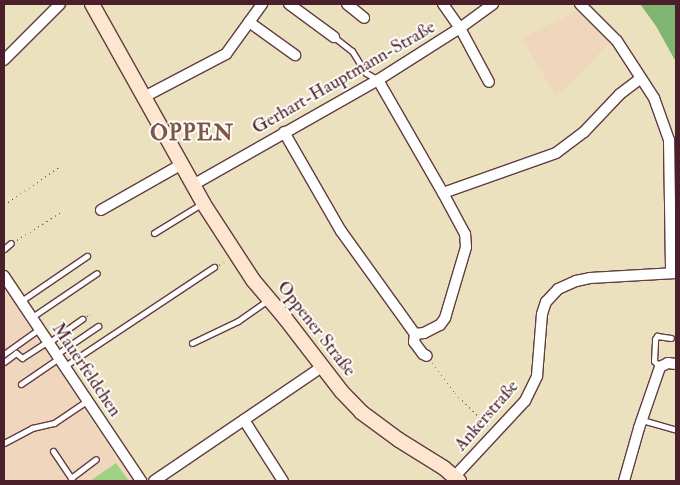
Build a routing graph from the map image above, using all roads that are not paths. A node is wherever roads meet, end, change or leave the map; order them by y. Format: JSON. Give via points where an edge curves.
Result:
{"nodes":[{"id":1,"x":60,"y":4,"type":"edge"},
{"id":2,"x":92,"y":4,"type":"edge"},
{"id":3,"x":262,"y":4,"type":"edge"},
{"id":4,"x":289,"y":4,"type":"edge"},
{"id":5,"x":347,"y":4,"type":"edge"},
{"id":6,"x":443,"y":4,"type":"edge"},
{"id":7,"x":493,"y":4,"type":"edge"},
{"id":8,"x":580,"y":4,"type":"edge"},
{"id":9,"x":364,"y":18,"type":"dead end"},
{"id":10,"x":249,"y":22,"type":"junction"},
{"id":11,"x":460,"y":28,"type":"junction"},
{"id":12,"x":334,"y":37,"type":"joint"},
{"id":13,"x":295,"y":55,"type":"dead end"},
{"id":14,"x":4,"y":60,"type":"edge"},
{"id":15,"x":641,"y":78,"type":"junction"},
{"id":16,"x":378,"y":80,"type":"junction"},
{"id":17,"x":489,"y":82,"type":"dead end"},
{"id":18,"x":144,"y":97,"type":"junction"},
{"id":19,"x":284,"y":132,"type":"junction"},
{"id":20,"x":673,"y":156,"type":"edge"},
{"id":21,"x":182,"y":164,"type":"junction"},
{"id":22,"x":673,"y":173,"type":"edge"},
{"id":23,"x":193,"y":185,"type":"junction"},
{"id":24,"x":443,"y":193,"type":"junction"},
{"id":25,"x":203,"y":203,"type":"junction"},
{"id":26,"x":101,"y":210,"type":"dead end"},
{"id":27,"x":154,"y":233,"type":"dead end"},
{"id":28,"x":11,"y":243,"type":"road end"},
{"id":29,"x":4,"y":249,"type":"edge"},
{"id":30,"x":87,"y":256,"type":"dead end"},
{"id":31,"x":214,"y":267,"type":"road end"},
{"id":32,"x":98,"y":273,"type":"dead end"},
{"id":33,"x":674,"y":273,"type":"edge"},
{"id":34,"x":4,"y":276,"type":"edge"},
{"id":35,"x":269,"y":299,"type":"junction"},
{"id":36,"x":21,"y":302,"type":"junction"},
{"id":37,"x":31,"y":317,"type":"junction"},
{"id":38,"x":82,"y":320,"type":"dead end"},
{"id":39,"x":98,"y":326,"type":"dead end"},
{"id":40,"x":39,"y":329,"type":"junction"},
{"id":41,"x":415,"y":334,"type":"junction"},
{"id":42,"x":671,"y":338,"type":"dead end"},
{"id":43,"x":48,"y":342,"type":"junction"},
{"id":44,"x":192,"y":343,"type":"dead end"},
{"id":45,"x":4,"y":354,"type":"edge"},
{"id":46,"x":427,"y":356,"type":"road end"},
{"id":47,"x":60,"y":360,"type":"junction"},
{"id":48,"x":4,"y":362,"type":"edge"},
{"id":49,"x":676,"y":364,"type":"edge"},
{"id":50,"x":322,"y":367,"type":"junction"},
{"id":51,"x":660,"y":368,"type":"junction"},
{"id":52,"x":21,"y":384,"type":"dead end"},
{"id":53,"x":87,"y":401,"type":"junction"},
{"id":54,"x":244,"y":420,"type":"junction"},
{"id":55,"x":642,"y":420,"type":"junction"},
{"id":56,"x":676,"y":430,"type":"edge"},
{"id":57,"x":4,"y":443,"type":"edge"},
{"id":58,"x":53,"y":451,"type":"dead end"},
{"id":59,"x":96,"y":459,"type":"dead end"},
{"id":60,"x":457,"y":479,"type":"edge"},
{"id":61,"x":72,"y":480,"type":"edge"},
{"id":62,"x":140,"y":481,"type":"edge"},
{"id":63,"x":154,"y":481,"type":"edge"},
{"id":64,"x":283,"y":481,"type":"edge"},
{"id":65,"x":624,"y":481,"type":"edge"}],
"edges":[{"from":1,"to":14,"type":"street"},
{"from":2,"to":18,"type":"street","name":"Oppener Straße"},
{"from":3,"to":10,"type":"street"},
{"from":4,"to":12,"type":"street"},
{"from":5,"to":9,"type":"street"},
{"from":6,"to":11,"type":"street"},
{"from":7,"to":11,"type":"street","name":"Gerhart-Hauptmann-Straße"},
{"from":8,"to":15,"type":"street","via":[[617,40]]},
{"from":10,"to":13,"type":"street"},
{"from":10,"to":18,"type":"street","via":[[226,54]]},
{"from":11,"to":16,"type":"street","name":"Gerhart-Hauptmann-Straße"},
{"from":11,"to":17,"type":"street","name":"Gerhart-Hauptmann-Straße"},
{"from":12,"to":16,"type":"lane","via":[[352,51],[366,73]]},
{"from":15,"to":20,"type":"street","via":[[654,98]]},
{"from":15,"to":24,"type":"street","via":[[620,94],[584,132],[556,152]]},
{"from":16,"to":19,"type":"street","name":"Gerhart-Hauptmann-Straße"},
{"from":16,"to":24,"type":"street"},
{"from":18,"to":21,"type":"street","name":"Oppener Straße"},
{"from":19,"to":23,"type":"street","name":"Gerhart-Hauptmann-Straße"},
{"from":19,"to":41,"type":"street","via":[[341,231]]},
{"from":20,"to":22,"type":"street"},
{"from":21,"to":23,"type":"street","name":"Oppener Straße"},
{"from":21,"to":26,"type":"street"},
{"from":22,"to":33,"type":"street"},
{"from":23,"to":25,"type":"street","name":"Oppener Straße"},
{"from":24,"to":41,"type":"street","via":[[465,234],[466,247],[445,318],[440,325],[424,334]]},
{"from":25,"to":27,"type":"lane"},
{"from":25,"to":35,"type":"street","name":"Oppener Straße"},
{"from":28,"to":29,"type":"lane"},
{"from":30,"to":36,"type":"lane"},
{"from":31,"to":47,"type":"lane"},
{"from":32,"to":37,"type":"lane"},
{"from":33,"to":60,"type":"street","name":"Ankerstraße","via":[[576,280],[558,290],[546,302],[542,314],[539,364],[534,385],[525,401]]},
{"from":34,"to":36,"type":"street","name":"Mauerfeldchen"},
{"from":35,"to":44,"type":"lane","via":[[238,321]]},
{"from":35,"to":50,"type":"street","name":"Oppener Straße"},
{"from":36,"to":37,"type":"street","name":"Mauerfeldchen"},
{"from":37,"to":40,"type":"street","name":"Mauerfeldchen"},
{"from":38,"to":43,"type":"lane"},
{"from":39,"to":47,"type":"lane"},
{"from":40,"to":43,"type":"street","name":"Mauerfeldchen"},
{"from":40,"to":45,"type":"lane"},
{"from":41,"to":46,"type":"street","via":[[414,342]]},
{"from":42,"to":51,"type":"lane","via":[[655,338],[654,361]]},
{"from":43,"to":47,"type":"street","name":"Mauerfeldchen"},
{"from":43,"to":48,"type":"lane","via":[[22,358],[16,353]]},
{"from":47,"to":52,"type":"lane"},
{"from":47,"to":53,"type":"street","name":"Mauerfeldchen"},
{"from":49,"to":51,"type":"street","via":[[668,363]]},
{"from":50,"to":54,"type":"street"},
{"from":50,"to":60,"type":"street","name":"Oppener Straße","via":[[342,392],[378,426]]},
{"from":51,"to":55,"type":"street"},
{"from":53,"to":57,"type":"lane","via":[[54,423],[32,428]]},
{"from":53,"to":62,"type":"street","name":"Mauerfeldchen"},
{"from":54,"to":63,"type":"street"},
{"from":54,"to":64,"type":"street"},
{"from":55,"to":56,"type":"lane"},
{"from":55,"to":65,"type":"street"},
{"from":58,"to":61,"type":"lane"},
{"from":59,"to":61,"type":"lane"}]}
